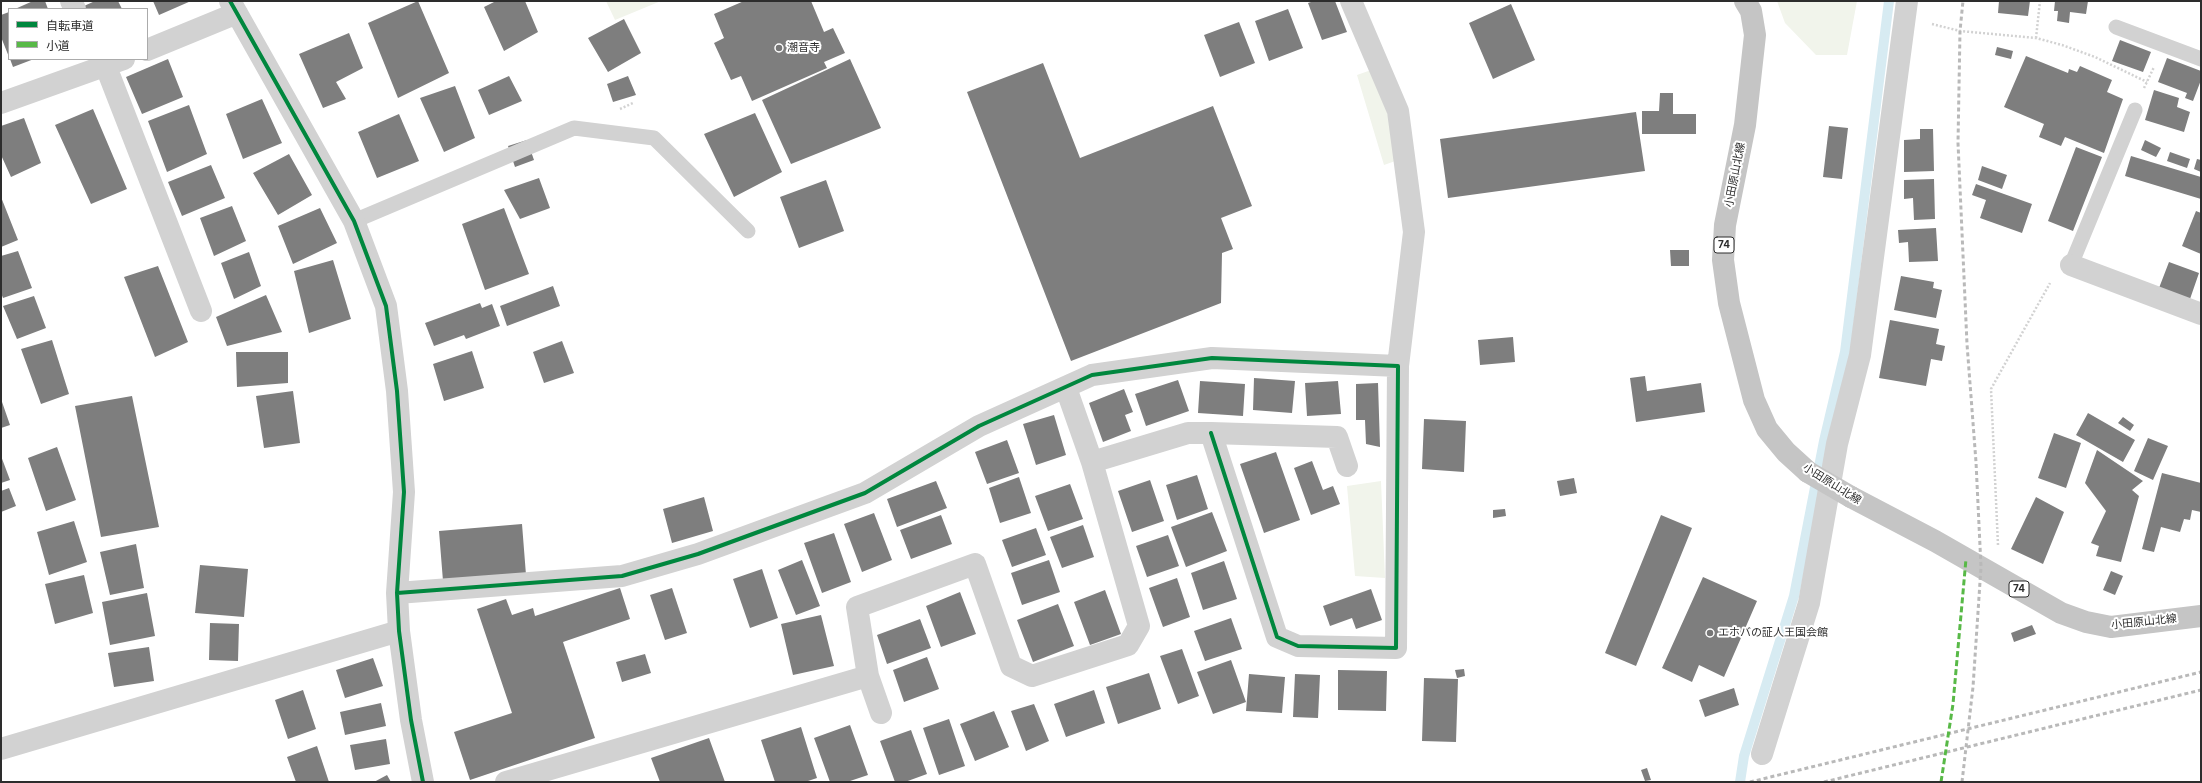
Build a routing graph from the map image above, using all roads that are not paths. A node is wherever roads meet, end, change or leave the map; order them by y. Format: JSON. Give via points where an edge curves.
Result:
{"nodes":[{"id":1,"x":1351,"y":1,"type":"edge"},
{"id":2,"x":1745,"y":1,"type":"edge"},
{"id":3,"x":234,"y":7,"type":"edge"},
{"id":4,"x":1906,"y":9,"type":"edge"},
{"id":5,"x":2116,"y":27,"type":"dead end"},
{"id":6,"x":148,"y":50,"type":"edge"},
{"id":7,"x":2201,"y":59,"type":"edge"},
{"id":8,"x":111,"y":61,"type":"edge"},
{"id":9,"x":1,"y":103,"type":"edge"},
{"id":10,"x":2135,"y":110,"type":"road end"},
{"id":11,"x":354,"y":221,"type":"junction"},
{"id":12,"x":748,"y":231,"type":"dead end"},
{"id":13,"x":2071,"y":265,"type":"joint"},
{"id":14,"x":200,"y":311,"type":"dead end"},
{"id":15,"x":2201,"y":314,"type":"edge"},
{"id":16,"x":1398,"y":366,"type":"junction"},
{"id":17,"x":1066,"y":388,"type":"junction"},
{"id":18,"x":1211,"y":433,"type":"junction"},
{"id":19,"x":1092,"y":462,"type":"junction"},
{"id":20,"x":1347,"y":466,"type":"dead end"},
{"id":21,"x":397,"y":593,"type":"junction"},
{"id":22,"x":2201,"y":616,"type":"edge"},
{"id":23,"x":398,"y":631,"type":"junction"},
{"id":24,"x":868,"y":676,"type":"junction"},
{"id":25,"x":881,"y":713,"type":"dead end"},
{"id":26,"x":1,"y":749,"type":"edge"},
{"id":27,"x":1762,"y":754,"type":"dead end"},
{"id":28,"x":423,"y":782,"type":"edge"},
{"id":29,"x":506,"y":782,"type":"edge"}],
"edges":[{"from":1,"to":16,"type":"street","via":[[1398,111],[1414,232]]},
{"from":2,"to":22,"type":"main road","name":"小田原山北線","number":"74","bridge":true,"via":[[1751,11],[1755,35],[1745,125],[1725,225],[1723,260],[1729,303],[1754,400],[1767,430],[1808,472],[2061,613],[2111,627]]},
{"from":3,"to":6,"type":"street"},
{"from":3,"to":11,"type":"street"},
{"from":4,"to":27,"type":"street","via":[[1860,356],[1837,444],[1809,603]]},
{"from":5,"to":7,"type":"lane"},
{"from":8,"to":9,"type":"street"},
{"from":8,"to":14,"type":"street"},
{"from":10,"to":13,"type":"lane"},
{"from":11,"to":12,"type":"lane","via":[[574,128],[654,138]]},
{"from":11,"to":21,"type":"street","via":[[386,306],[397,392],[404,492]]},
{"from":13,"to":15,"type":"street"},
{"from":16,"to":17,"type":"street","via":[[1212,358],[1092,375]]},
{"from":16,"to":18,"type":"street","via":[[1396,648],[1298,646],[1278,637]]},
{"from":17,"to":19,"type":"street"},
{"from":17,"to":21,"type":"street","via":[[979,426],[865,493],[698,554],[622,576]]},
{"from":18,"to":19,"type":"street","via":[[1188,433]]},
{"from":18,"to":20,"type":"street","via":[[1337,437]]},
{"from":19,"to":24,"type":"street","via":[[1139,626],[1128,645],[1032,676],[1011,666],[975,564],[857,607]]},
{"from":21,"to":23,"type":"street"},
{"from":23,"to":26,"type":"street"},
{"from":23,"to":28,"type":"street"},
{"from":24,"to":25,"type":"street"},
{"from":24,"to":29,"type":"street"}]}
